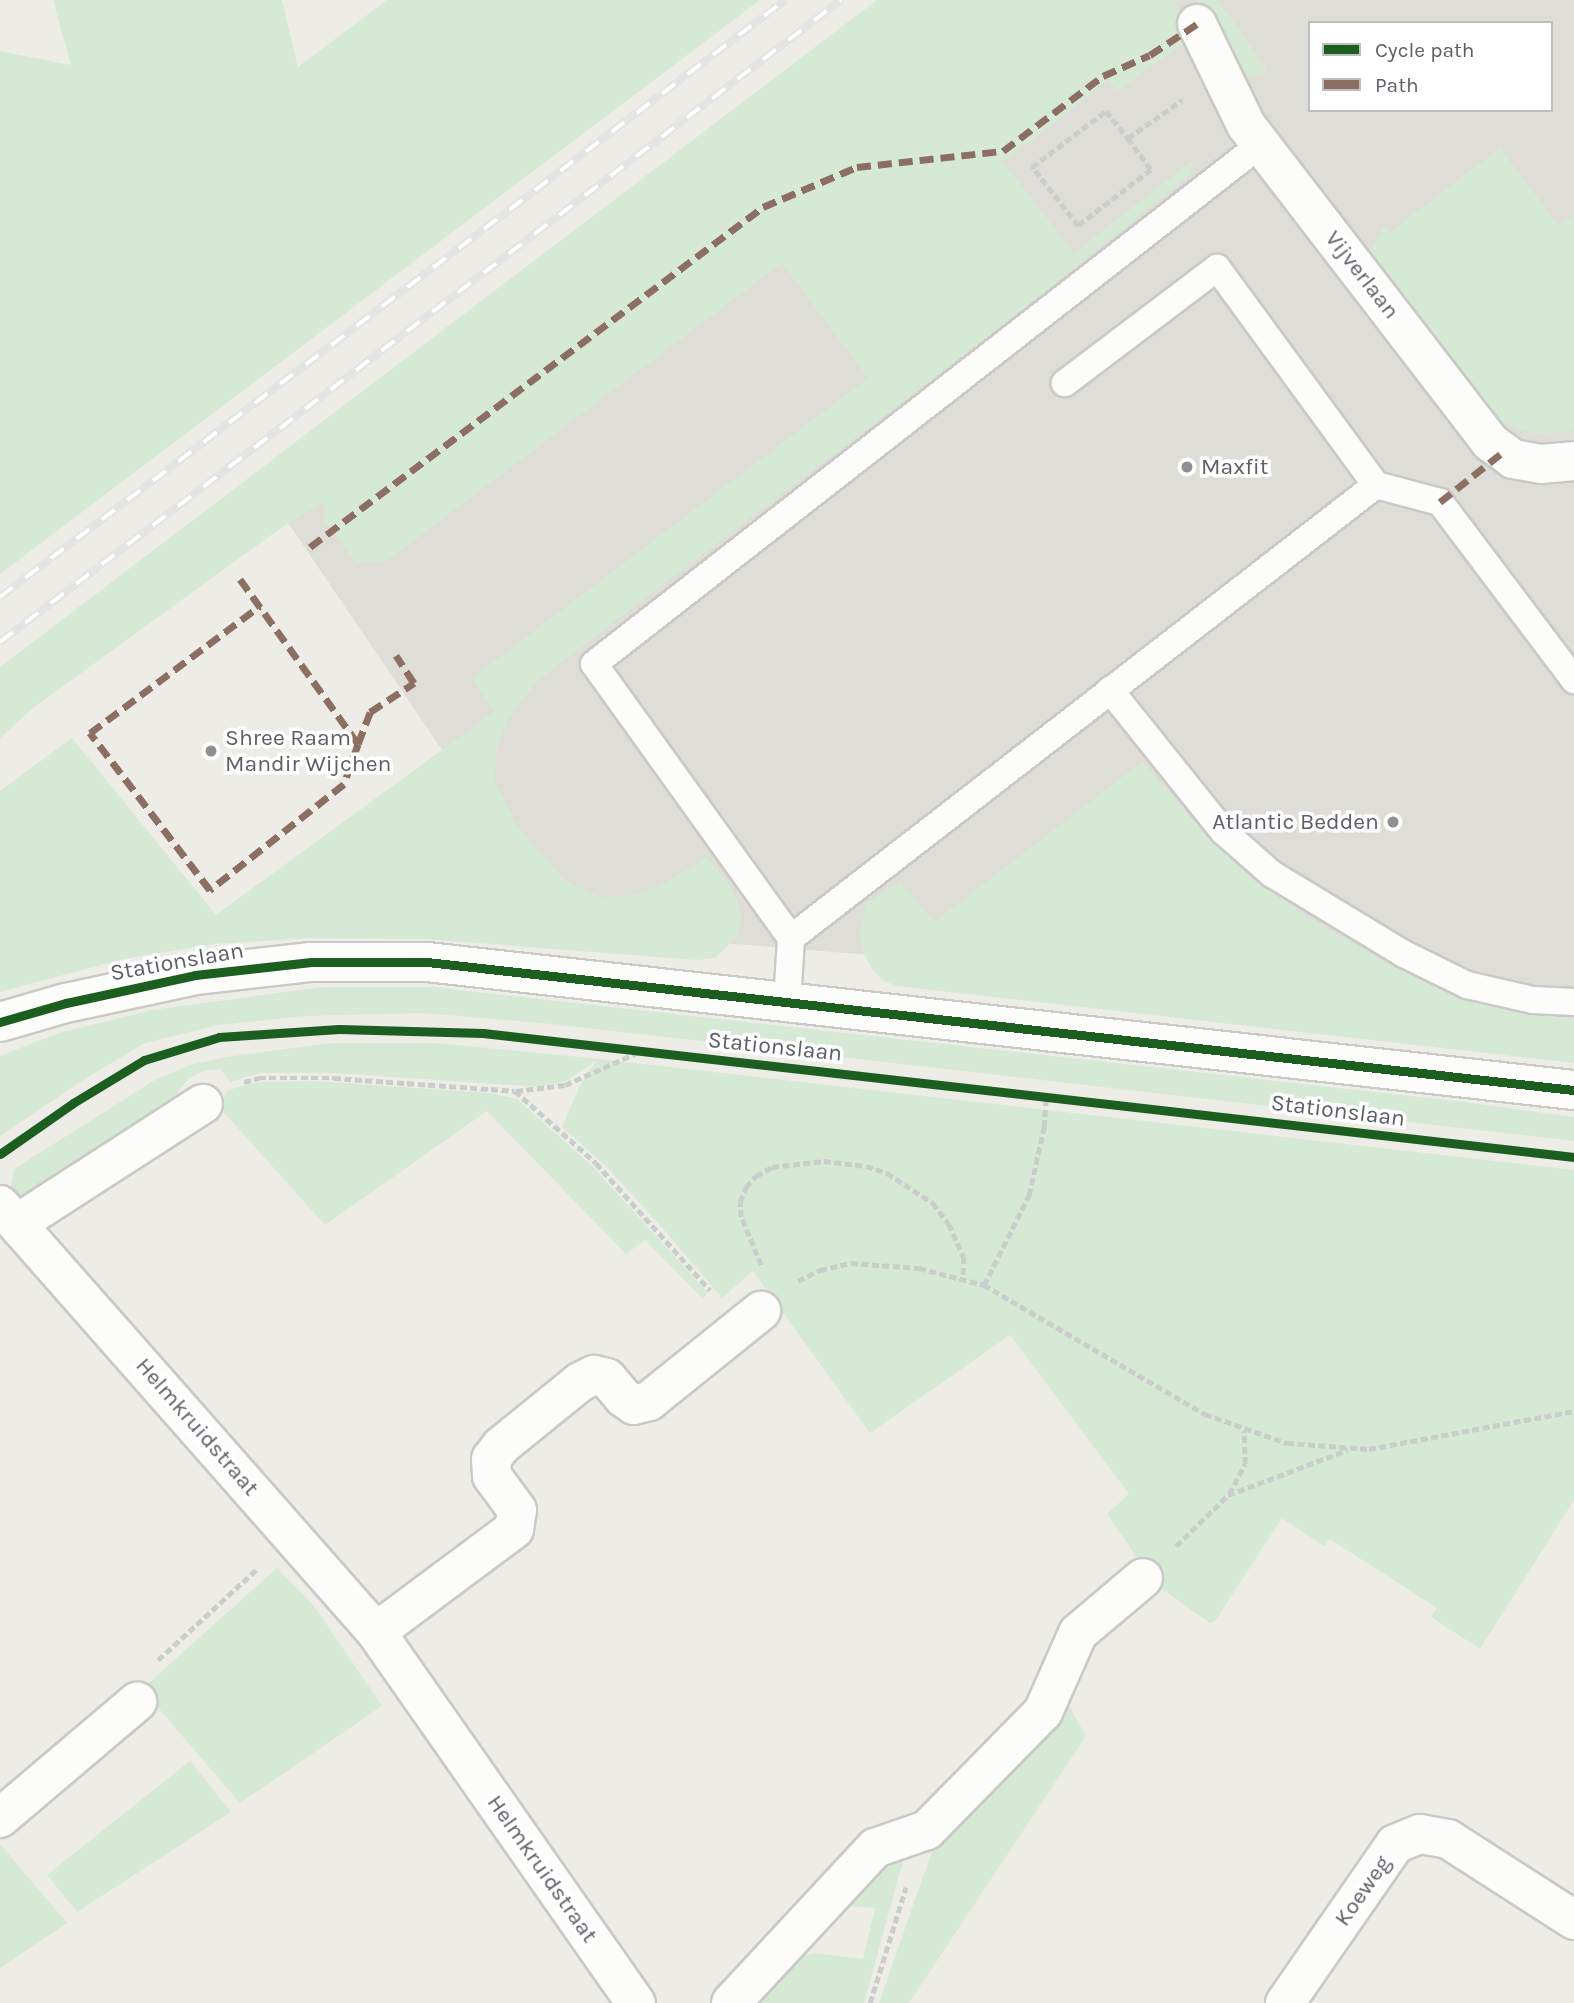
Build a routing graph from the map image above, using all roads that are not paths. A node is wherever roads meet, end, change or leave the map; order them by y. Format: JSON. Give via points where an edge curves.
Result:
{"nodes":[{"id":1,"x":1196,"y":24,"type":"dead end"},
{"id":2,"x":1261,"y":144,"type":"junction"},
{"id":3,"x":1065,"y":383,"type":"dead end"},
{"id":4,"x":1574,"y":461,"type":"edge"},
{"id":5,"x":1376,"y":485,"type":"junction"},
{"id":6,"x":1574,"y":680,"type":"edge"},
{"id":7,"x":1110,"y":690,"type":"junction"},
{"id":8,"x":791,"y":937,"type":"junction"},
{"id":9,"x":787,"y":1002,"type":"junction"},
{"id":10,"x":1574,"y":1002,"type":"edge"},
{"id":11,"x":0,"y":1021,"type":"edge"},
{"id":12,"x":1574,"y":1090,"type":"edge"},
{"id":13,"x":204,"y":1104,"type":"road end"},
{"id":14,"x":9,"y":1214,"type":"edge"},
{"id":15,"x":761,"y":1311,"type":"road end"},
{"id":16,"x":1143,"y":1578,"type":"road end"},
{"id":17,"x":376,"y":1632,"type":"junction"},
{"id":18,"x":136,"y":1702,"type":"road end"},
{"id":19,"x":0,"y":1818,"type":"edge"},
{"id":20,"x":1574,"y":1920,"type":"edge"},
{"id":21,"x":636,"y":2003,"type":"edge"},
{"id":22,"x":731,"y":2003,"type":"edge"},
{"id":23,"x":1285,"y":2003,"type":"edge"}],
"edges":[{"from":1,"to":2,"type":"street","name":"Vijverlaan"},
{"from":2,"to":4,"type":"street","name":"Vijverlaan","via":[[1490,442],[1513,459],[1541,464]]},
{"from":2,"to":8,"type":"lane","via":[[594,664]]},
{"from":3,"to":5,"type":"lane","via":[[1217,268]]},
{"from":5,"to":6,"type":"lane","via":[[1440,502]]},
{"from":5,"to":7,"type":"lane"},
{"from":7,"to":8,"type":"lane"},
{"from":7,"to":10,"type":"lane","via":[[1223,831],[1272,874],[1393,948],[1467,985],[1533,1000]]},
{"from":8,"to":9,"type":"lane"},
{"from":9,"to":11,"type":"street","name":"Stationslaan","via":[[439,963],[311,962],[195,975]]},
{"from":9,"to":12,"type":"street","name":"Stationslaan"},
{"from":13,"to":14,"type":"street","name":"Helmkruidstraat"},
{"from":14,"to":17,"type":"street","name":"Helmkruidstraat"},
{"from":15,"to":17,"type":"street","via":[[649,1401],[634,1405],[607,1378],[594,1376],[580,1382],[501,1446],[491,1460],[492,1476],[517,1510],[514,1529]]},
{"from":16,"to":22,"type":"street","via":[[1078,1633],[1043,1712],[927,1830],[875,1848]]},
{"from":17,"to":21,"type":"street","name":"Helmkruidstraat"},
{"from":18,"to":19,"type":"street"},
{"from":20,"to":23,"type":"street","name":"Koeweg","via":[[1448,1839],[1420,1834],[1395,1844]]}]}
